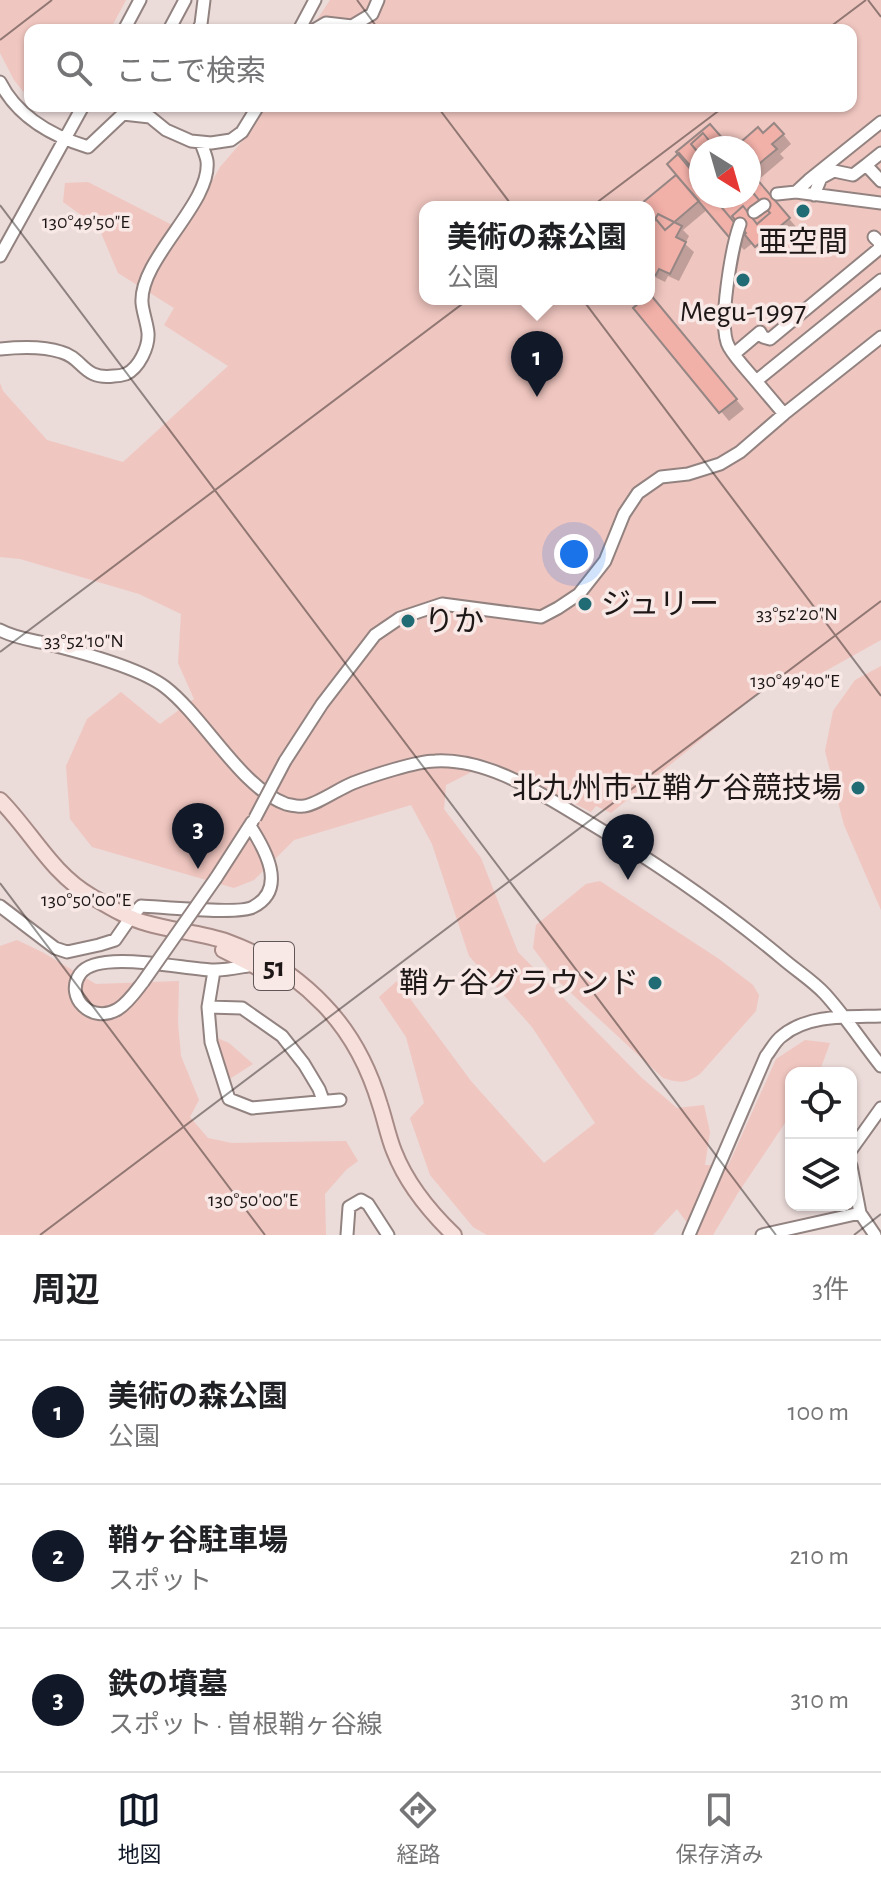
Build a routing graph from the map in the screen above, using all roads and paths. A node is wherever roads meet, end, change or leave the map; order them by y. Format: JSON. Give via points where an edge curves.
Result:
{"nodes":[{"id":1,"x":140,"y":0,"type":"edge"},
{"id":2,"x":185,"y":0,"type":"edge"},
{"id":3,"x":204,"y":0,"type":"edge"},
{"id":4,"x":315,"y":0,"type":"edge"},
{"id":5,"x":378,"y":0,"type":"edge"},
{"id":6,"x":127,"y":24,"type":"edge"},
{"id":7,"x":172,"y":24,"type":"edge"},
{"id":8,"x":201,"y":24,"type":"edge"},
{"id":9,"x":302,"y":24,"type":"edge"},
{"id":10,"x":355,"y":24,"type":"edge"},
{"id":11,"x":0,"y":82,"type":"edge"},
{"id":12,"x":80,"y":112,"type":"edge"},
{"id":13,"x":123,"y":112,"type":"edge"},
{"id":14,"x":154,"y":112,"type":"edge"},
{"id":15,"x":254,"y":112,"type":"edge"},
{"id":16,"x":881,"y":122,"type":"edge"},
{"id":17,"x":65,"y":139,"type":"junction"},
{"id":18,"x":201,"y":143,"type":"junction"},
{"id":19,"x":881,"y":153,"type":"edge"},
{"id":20,"x":866,"y":165,"type":"junction"},
{"id":21,"x":881,"y":181,"type":"edge"},
{"id":22,"x":796,"y":192,"type":"junction"},
{"id":23,"x":777,"y":194,"type":"dead end"},
{"id":24,"x":814,"y":195,"type":"junction"},
{"id":25,"x":881,"y":203,"type":"edge"},
{"id":26,"x":740,"y":224,"type":"dead end"},
{"id":27,"x":874,"y":237,"type":"dead end"},
{"id":28,"x":0,"y":256,"type":"edge"},
{"id":29,"x":881,"y":280,"type":"edge"},
{"id":30,"x":881,"y":337,"type":"edge"},
{"id":31,"x":0,"y":349,"type":"edge"},
{"id":32,"x":734,"y":354,"type":"junction"},
{"id":33,"x":756,"y":381,"type":"junction"},
{"id":34,"x":784,"y":414,"type":"junction"},
{"id":35,"x":0,"y":630,"type":"edge"},
{"id":36,"x":0,"y":800,"type":"edge"},
{"id":37,"x":0,"y":814,"type":"edge"},
{"id":38,"x":253,"y":822,"type":"junction"},
{"id":39,"x":0,"y":906,"type":"edge"},
{"id":40,"x":128,"y":921,"type":"junction"},
{"id":41,"x":253,"y":965,"type":"junction"},
{"id":42,"x":214,"y":971,"type":"junction"},
{"id":43,"x":208,"y":1007,"type":"junction"},
{"id":44,"x":881,"y":1016,"type":"edge"},
{"id":45,"x":842,"y":1017,"type":"junction"},
{"id":46,"x":881,"y":1066,"type":"edge"},
{"id":47,"x":323,"y":1100,"type":"junction"},
{"id":48,"x":340,"y":1100,"type":"dead end"},
{"id":49,"x":881,"y":1108,"type":"edge"},
{"id":50,"x":857,"y":1142,"type":"edge"},
{"id":51,"x":857,"y":1197,"type":"edge"},
{"id":52,"x":860,"y":1213,"type":"junction"},
{"id":53,"x":347,"y":1235,"type":"edge"},
{"id":54,"x":388,"y":1235,"type":"edge"},
{"id":55,"x":440,"y":1235,"type":"edge"},
{"id":56,"x":454,"y":1235,"type":"edge"},
{"id":57,"x":689,"y":1235,"type":"edge"},
{"id":58,"x":762,"y":1235,"type":"edge"},
{"id":59,"x":875,"y":1235,"type":"edge"}],
"edges":[{"from":1,"to":6,"type":"street"},
{"from":2,"to":7,"type":"street"},
{"from":3,"to":8,"type":"street"},
{"from":4,"to":9,"type":"street"},
{"from":5,"to":10,"type":"street","via":[[372,14]]},
{"from":11,"to":17,"type":"street","via":[[28,118]]},
{"from":12,"to":17,"type":"street"},
{"from":13,"to":17,"type":"street","via":[[88,147]]},
{"from":14,"to":18,"type":"street","via":[[166,130]]},
{"from":15,"to":18,"type":"street","via":[[231,140]]},
{"from":16,"to":22,"type":"street"},
{"from":17,"to":28,"type":"street"},
{"from":18,"to":31,"type":"street","via":[[207,161],[203,186],[142,290],[147,343],[133,368],[118,376],[96,376],[60,351]]},
{"from":19,"to":20,"type":"street"},
{"from":20,"to":21,"type":"street"},
{"from":20,"to":24,"type":"street","via":[[853,175],[834,171],[821,178]]},
{"from":22,"to":23,"type":"street"},
{"from":22,"to":24,"type":"street"},
{"from":24,"to":25,"type":"street"},
{"from":26,"to":32,"type":"street","via":[[725,314],[727,345]]},
{"from":27,"to":32,"type":"street","via":[[880,248],[770,339],[760,332]]},
{"from":29,"to":33,"type":"street"},
{"from":30,"to":34,"type":"street"},
{"from":32,"to":33,"type":"street"},
{"from":33,"to":34,"type":"street"},
{"from":34,"to":38,"type":"street","bridge":true,"via":[[720,464],[661,477],[638,493],[605,561],[579,594],[558,608],[541,617],[442,604],[400,618],[375,635],[322,704]]},
{"from":35,"to":45,"type":"street","via":[[130,669],[162,685],[249,778],[287,804],[305,807],[354,783],[433,760],[478,766],[504,776],[699,892],[824,993]]},
{"from":36,"to":40,"type":"main road","number":"51","via":[[64,876]]},
{"from":37,"to":40,"type":"main road","number":"51","via":[[58,882],[85,903]]},
{"from":38,"to":40,"type":"street","via":[[273,881],[266,898],[251,909],[141,906]]},
{"from":38,"to":42,"type":"street","bridge":true,"via":[[216,878],[143,982],[119,1009],[100,1015],[87,1010],[75,985],[87,966],[97,963],[132,962]]},
{"from":39,"to":40,"type":"street","via":[[67,952],[115,940]]},
{"from":40,"to":41,"type":"main road","number":"51","via":[[141,931],[208,945]]},
{"from":40,"to":56,"type":"main road","number":"51","via":[[212,937],[259,956],[325,1006],[360,1054],[408,1178]]},
{"from":41,"to":42,"type":"street"},
{"from":41,"to":55,"type":"main road","number":"51","via":[[300,996],[337,1036],[362,1081],[386,1157]]},
{"from":42,"to":43,"type":"street"},
{"from":43,"to":47,"type":"street","via":[[242,1008],[282,1036]]},
{"from":43,"to":47,"type":"street","via":[[211,1042],[229,1099],[252,1108]]},
{"from":44,"to":45,"type":"street"},
{"from":45,"to":46,"type":"street"},
{"from":45,"to":57,"type":"street","via":[[804,1023],[781,1036],[766,1056]]},
{"from":47,"to":48,"type":"street"},
{"from":49,"to":50,"type":"street"},
{"from":51,"to":52,"type":"street"},
{"from":52,"to":58,"type":"street"},
{"from":52,"to":59,"type":"street"},
{"from":53,"to":54,"type":"street","via":[[349,1207],[361,1200]]}]}
